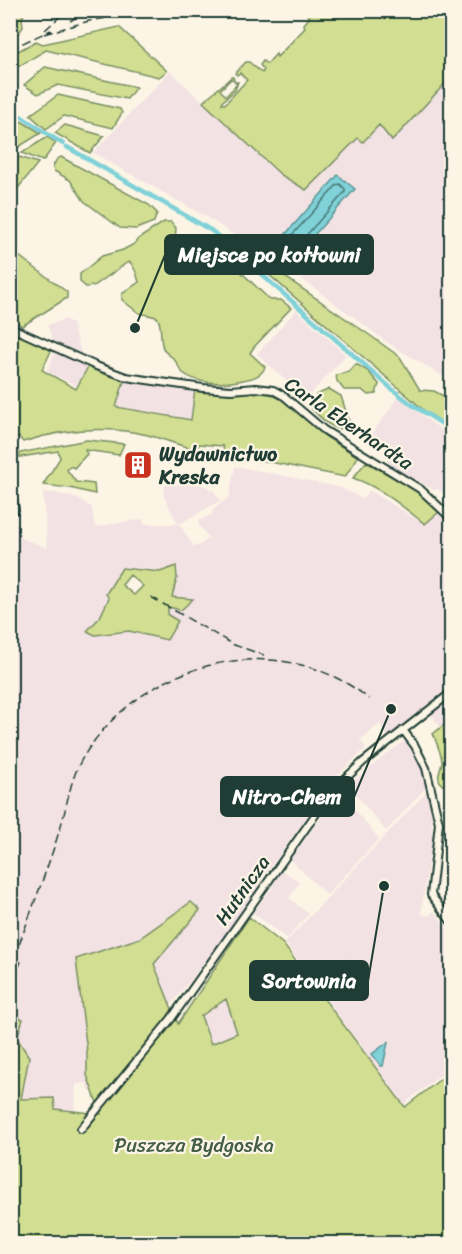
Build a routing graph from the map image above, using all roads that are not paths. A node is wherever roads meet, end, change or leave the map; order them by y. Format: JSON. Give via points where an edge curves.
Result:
{"nodes":[{"id":1,"x":10,"y":327,"type":"edge"},
{"id":2,"x":10,"y":481,"type":"edge"},
{"id":3,"x":15,"y":510,"type":"dead end"},
{"id":4,"x":452,"y":519,"type":"edge"},
{"id":5,"x":452,"y":692,"type":"edge"},
{"id":6,"x":403,"y":730,"type":"junction"},
{"id":7,"x":452,"y":923,"type":"edge"},
{"id":8,"x":81,"y":1129,"type":"dead end"}],
"edges":[{"from":1,"to":4,"type":"street","name":"Carla Eberhardta","via":[[126,377],[203,388],[273,390],[324,430],[420,489]]},
{"from":2,"to":3,"type":"street"},
{"from":5,"to":6,"type":"street","name":"Hutnicza"},
{"from":6,"to":7,"type":"street","via":[[426,768],[438,823],[430,896]]},
{"from":6,"to":8,"type":"street","name":"Hutnicza","via":[[332,792],[171,1019]]}]}
